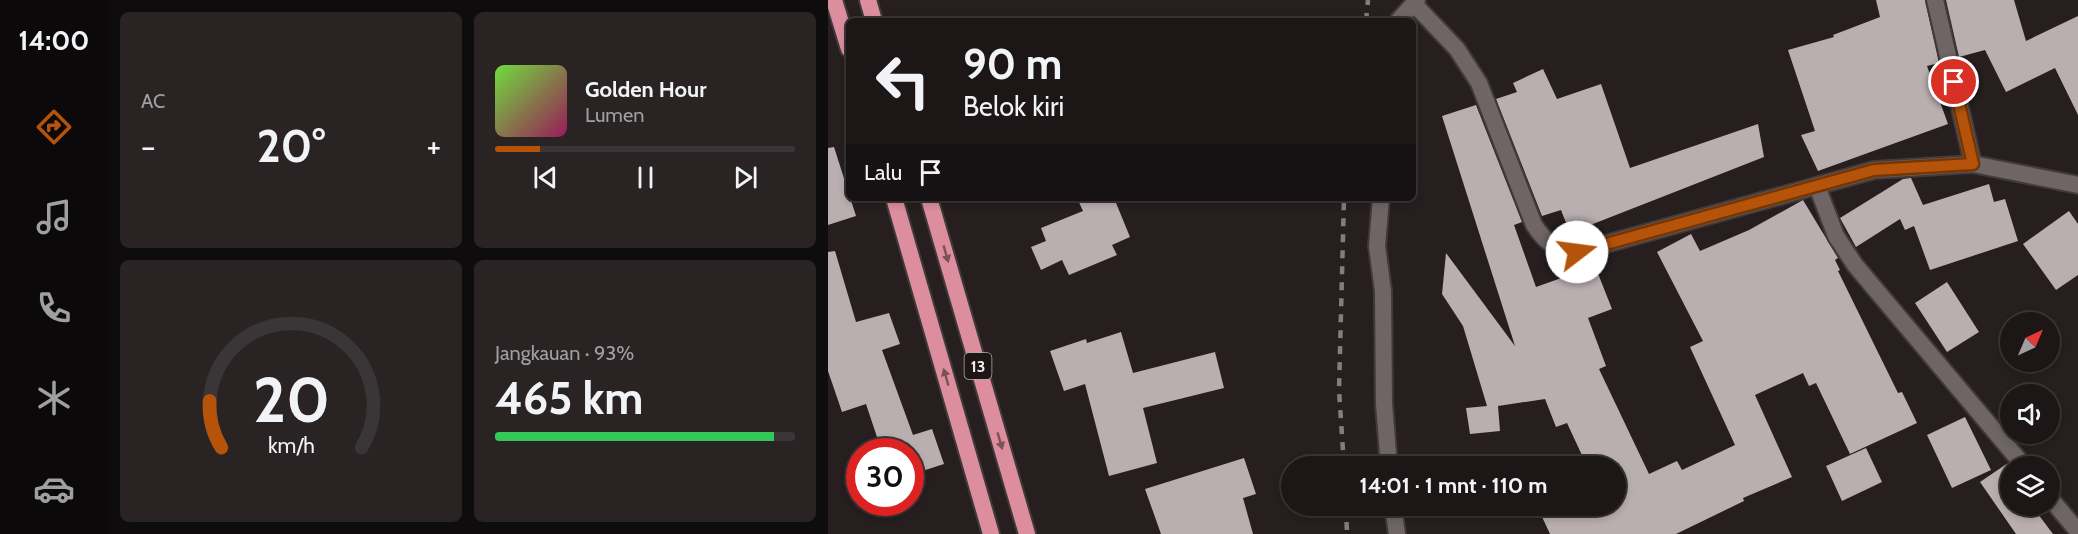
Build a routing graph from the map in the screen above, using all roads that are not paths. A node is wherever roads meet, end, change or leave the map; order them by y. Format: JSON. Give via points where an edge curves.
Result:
{"nodes":[{"id":1,"x":834,"y":0,"type":"edge"},
{"id":2,"x":868,"y":0,"type":"edge"},
{"id":3,"x":1935,"y":0,"type":"edge"},
{"id":4,"x":1416,"y":2,"type":"edge"},
{"id":5,"x":873,"y":18,"type":"edge"},
{"id":6,"x":1401,"y":18,"type":"edge"},
{"id":7,"x":846,"y":39,"type":"edge"},
{"id":8,"x":1973,"y":164,"type":"junction"},
{"id":9,"x":2078,"y":185,"type":"edge"},
{"id":10,"x":1816,"y":186,"type":"junction"},
{"id":11,"x":895,"y":201,"type":"edge"},
{"id":12,"x":930,"y":201,"type":"edge"},
{"id":13,"x":1381,"y":201,"type":"edge"},
{"id":14,"x":1388,"y":456,"type":"edge"},
{"id":15,"x":2016,"y":456,"type":"edge"},
{"id":16,"x":2060,"y":510,"type":"edge"},
{"id":17,"x":1394,"y":516,"type":"edge"},
{"id":18,"x":2076,"y":529,"type":"dead end"},
{"id":19,"x":991,"y":534,"type":"edge"},
{"id":20,"x":1027,"y":534,"type":"edge"},
{"id":21,"x":1397,"y":534,"type":"edge"}],
"edges":[{"from":1,"to":7,"type":"highway"},
{"from":2,"to":5,"type":"highway"},
{"from":3,"to":8,"type":"street"},
{"from":4,"to":6,"type":"street"},
{"from":4,"to":10,"type":"street","via":[[1457,49],[1479,83],[1534,225],[1560,250],[1577,252]]},
{"from":8,"to":9,"type":"street"},
{"from":8,"to":10,"type":"street","via":[[1874,170]]},
{"from":10,"to":15,"type":"street","via":[[1836,236],[1855,265]]},
{"from":19,"to":11,"type":"highway","number":"13","one_way":true},
{"from":12,"to":20,"type":"highway","number":"13","one_way":true},
{"from":13,"to":14,"type":"street","via":[[1377,246],[1383,291]]},
{"from":16,"to":18,"type":"street"},
{"from":17,"to":21,"type":"street"}]}
